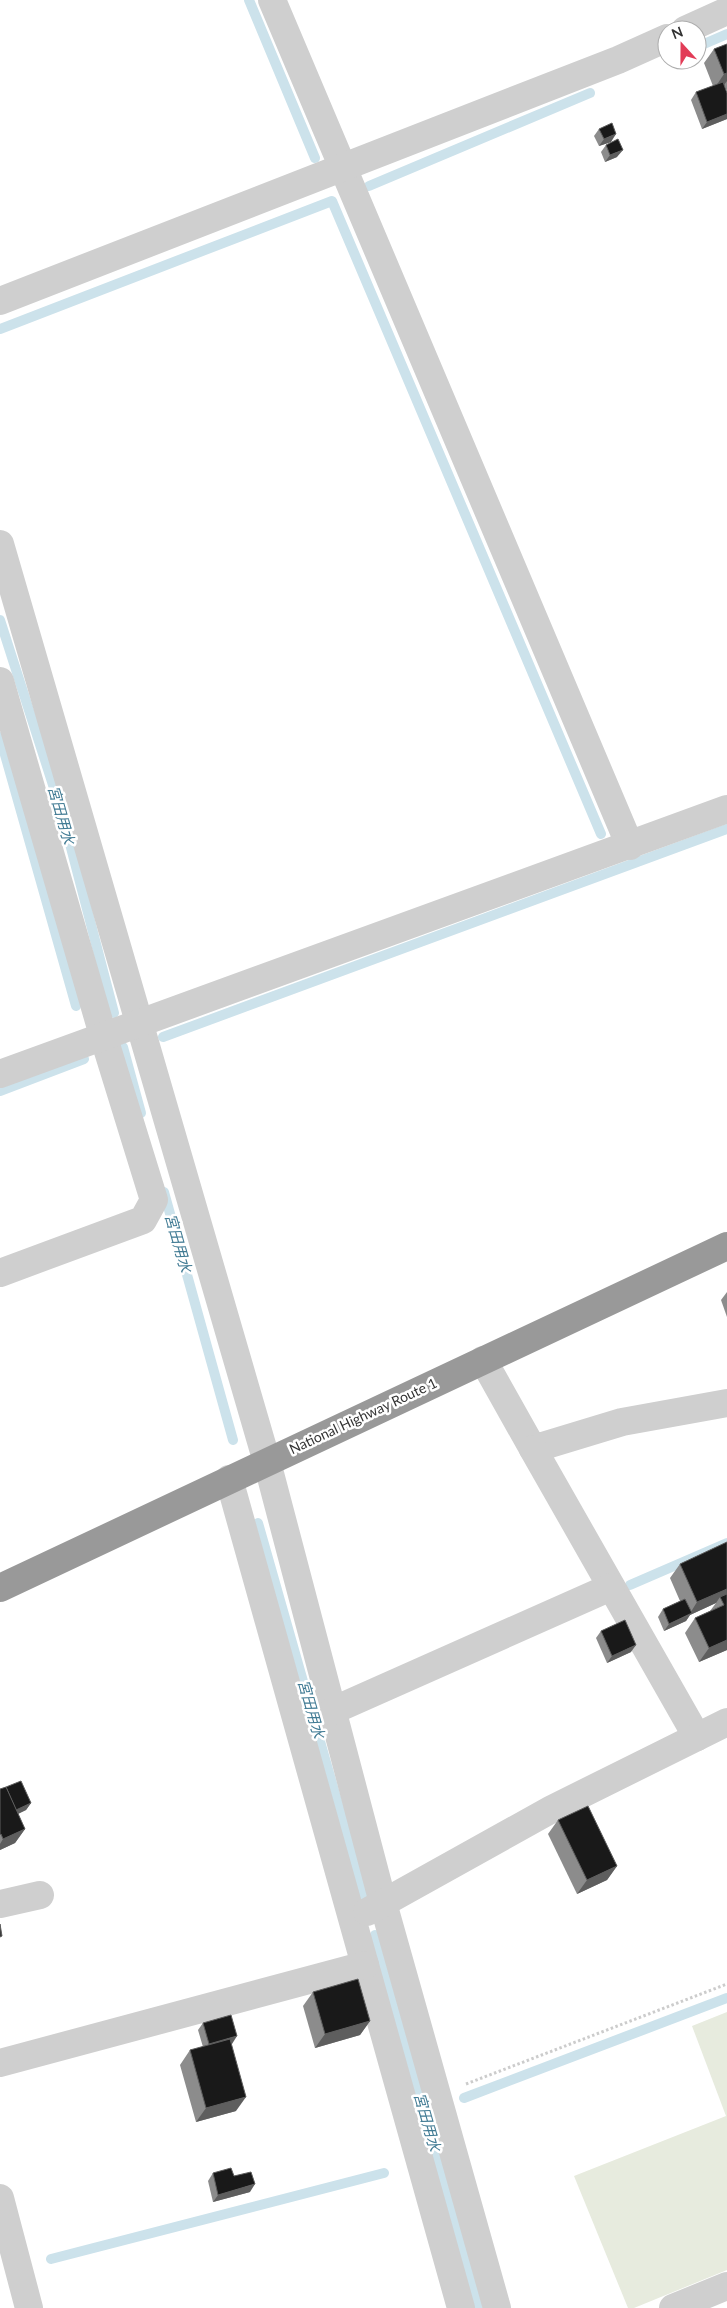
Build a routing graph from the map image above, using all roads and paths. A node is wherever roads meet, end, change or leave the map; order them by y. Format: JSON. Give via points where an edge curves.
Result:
{"nodes":[{"id":1,"x":272,"y":0,"type":"edge"},
{"id":2,"x":727,"y":11,"type":"edge"},
{"id":3,"x":707,"y":20,"type":"edge"},
{"id":4,"x":657,"y":42,"type":"edge"},
{"id":5,"x":343,"y":168,"type":"junction"},
{"id":6,"x":0,"y":301,"type":"edge"},
{"id":7,"x":0,"y":544,"type":"edge"},
{"id":8,"x":0,"y":681,"type":"edge"},
{"id":9,"x":727,"y":809,"type":"edge"},
{"id":10,"x":630,"y":846,"type":"junction"},
{"id":11,"x":138,"y":1022,"type":"junction"},
{"id":12,"x":103,"y":1035,"type":"junction"},
{"id":13,"x":0,"y":1074,"type":"edge"},
{"id":14,"x":727,"y":1246,"type":"edge"},
{"id":15,"x":0,"y":1273,"type":"edge"},
{"id":16,"x":483,"y":1360,"type":"junction"},
{"id":17,"x":727,"y":1403,"type":"edge"},
{"id":18,"x":533,"y":1449,"type":"junction"},
{"id":19,"x":266,"y":1462,"type":"junction"},
{"id":20,"x":229,"y":1479,"type":"junction"},
{"id":21,"x":610,"y":1587,"type":"junction"},
{"id":22,"x":0,"y":1588,"type":"edge"},
{"id":23,"x":332,"y":1711,"type":"junction"},
{"id":24,"x":727,"y":1722,"type":"edge"},
{"id":25,"x":697,"y":1737,"type":"junction"},
{"id":26,"x":40,"y":1895,"type":"dead end"},
{"id":27,"x":383,"y":1903,"type":"junction"},
{"id":28,"x":0,"y":1904,"type":"edge"},
{"id":29,"x":353,"y":1920,"type":"junction"},
{"id":30,"x":365,"y":1965,"type":"junction"},
{"id":31,"x":727,"y":1984,"type":"edge"},
{"id":32,"x":0,"y":2063,"type":"edge"},
{"id":33,"x":438,"y":2096,"type":"junction"},
{"id":34,"x":0,"y":2198,"type":"edge"},
{"id":35,"x":727,"y":2286,"type":"edge"},
{"id":36,"x":29,"y":2308,"type":"edge"},
{"id":37,"x":461,"y":2308,"type":"edge"},
{"id":38,"x":497,"y":2308,"type":"edge"},
{"id":39,"x":673,"y":2308,"type":"edge"}],
"edges":[{"from":1,"to":5,"type":"street"},
{"from":2,"to":3,"type":"street"},
{"from":4,"to":5,"type":"street"},
{"from":5,"to":6,"type":"street"},
{"from":5,"to":10,"type":"street"},
{"from":7,"to":11,"type":"street"},
{"from":8,"to":12,"type":"street"},
{"from":9,"to":10,"type":"street"},
{"from":10,"to":11,"type":"street"},
{"from":11,"to":12,"type":"street"},
{"from":11,"to":19,"type":"street"},
{"from":12,"to":13,"type":"street"},
{"from":12,"to":15,"type":"street","via":[[154,1200],[143,1220]]},
{"from":14,"to":16,"type":"highway","name":"National Highway Route 1"},
{"from":16,"to":18,"type":"street"},
{"from":16,"to":19,"type":"highway","name":"National Highway Route 1"},
{"from":17,"to":18,"type":"street","via":[[622,1422]]},
{"from":18,"to":21,"type":"street"},
{"from":19,"to":20,"type":"highway","name":"National Highway Route 1"},
{"from":19,"to":23,"type":"street"},
{"from":20,"to":22,"type":"highway","name":"National Highway Route 1"},
{"from":20,"to":29,"type":"street"},
{"from":21,"to":23,"type":"street"},
{"from":21,"to":25,"type":"street"},
{"from":23,"to":27,"type":"street"},
{"from":24,"to":25,"type":"street"},
{"from":25,"to":27,"type":"street","via":[[552,1809]]},
{"from":26,"to":28,"type":"street"},
{"from":27,"to":29,"type":"street"},
{"from":27,"to":33,"type":"street"},
{"from":29,"to":30,"type":"street"},
{"from":30,"to":32,"type":"street"},
{"from":30,"to":37,"type":"street"},
{"from":31,"to":33,"type":"path"},
{"from":33,"to":38,"type":"street"},
{"from":34,"to":36,"type":"street"},
{"from":35,"to":39,"type":"street"}]}
